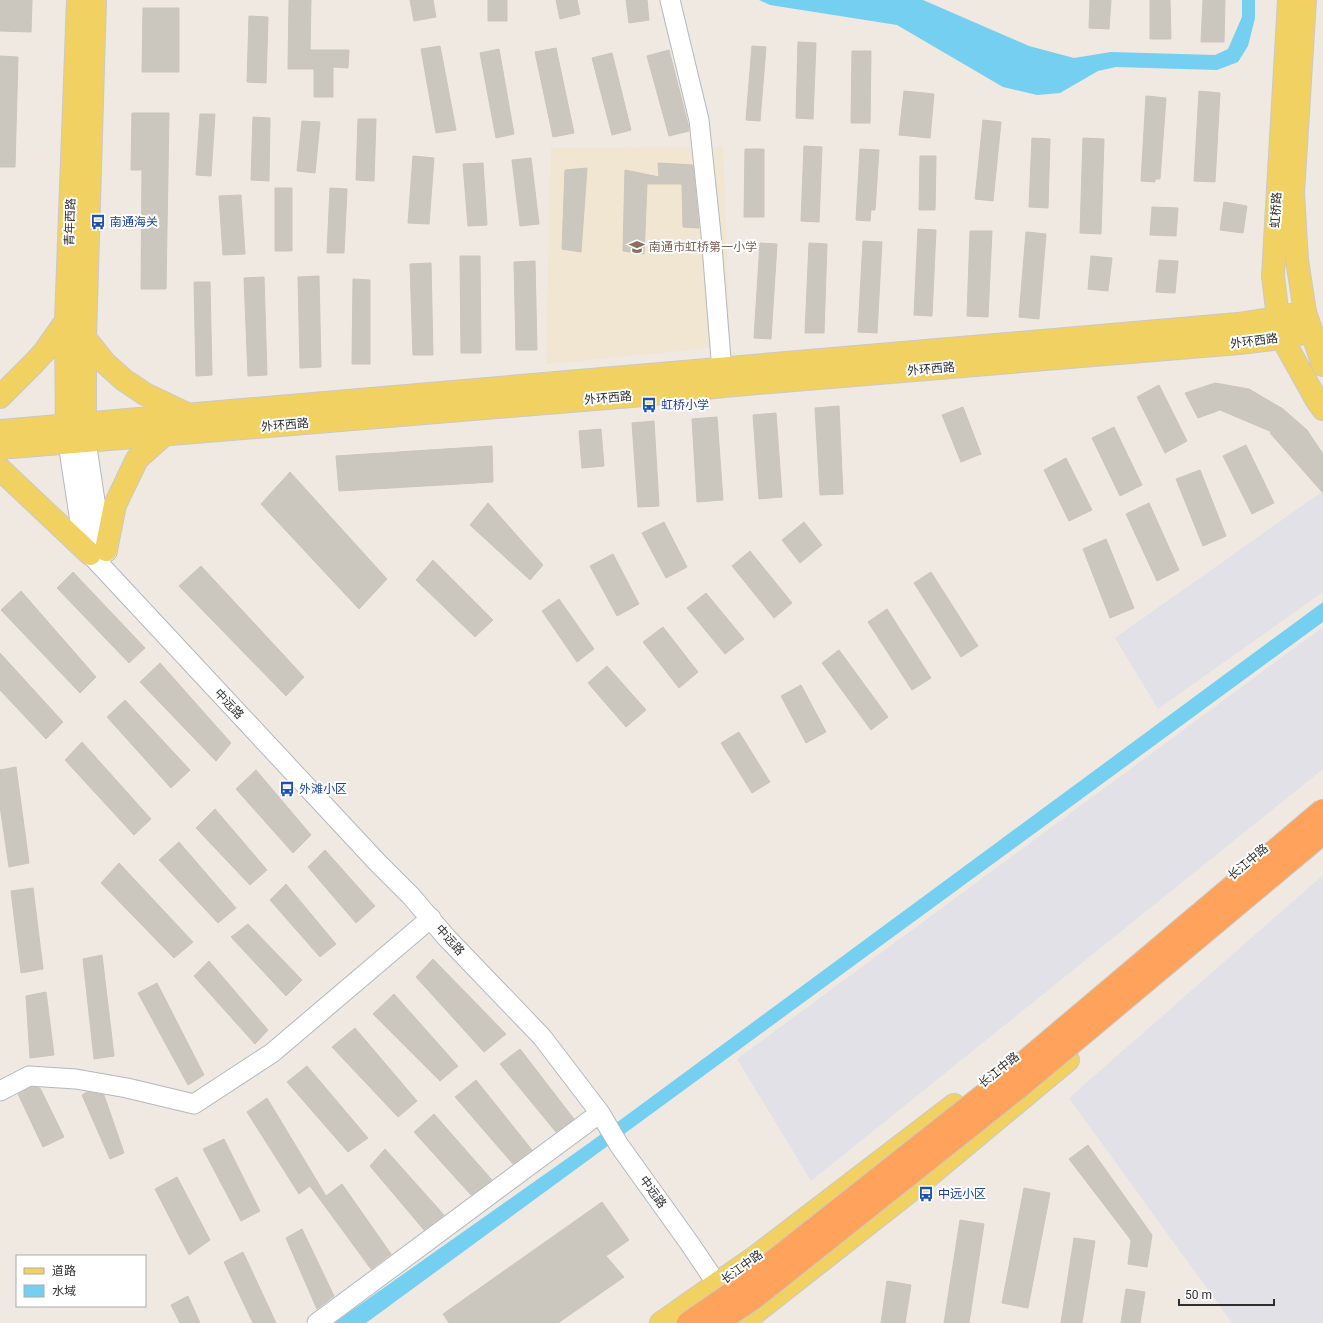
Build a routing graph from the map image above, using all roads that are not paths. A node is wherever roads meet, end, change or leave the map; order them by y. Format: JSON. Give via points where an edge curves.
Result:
{"nodes":[{"id":1,"x":78,"y":0,"type":"edge"},
{"id":2,"x":95,"y":0,"type":"edge"},
{"id":3,"x":670,"y":0,"type":"edge"},
{"id":4,"x":1289,"y":0,"type":"edge"},
{"id":5,"x":1305,"y":0,"type":"edge"},
{"id":6,"x":66,"y":321,"type":"junction"},
{"id":7,"x":1308,"y":321,"type":"junction"},
{"id":8,"x":1280,"y":328,"type":"junction"},
{"id":9,"x":85,"y":338,"type":"junction"},
{"id":10,"x":1323,"y":365,"type":"edge"},
{"id":11,"x":722,"y":377,"type":"junction"},
{"id":12,"x":0,"y":397,"type":"edge"},
{"id":13,"x":1323,"y":409,"type":"edge"},
{"id":14,"x":188,"y":415,"type":"junction"},
{"id":15,"x":0,"y":431,"type":"edge"},
{"id":16,"x":76,"y":433,"type":"junction"},
{"id":17,"x":164,"y":435,"type":"junction"},
{"id":18,"x":0,"y":448,"type":"edge"},
{"id":19,"x":0,"y":469,"type":"edge"},
{"id":20,"x":98,"y":552,"type":"junction"},
{"id":21,"x":1323,"y":798,"type":"edge"},
{"id":22,"x":1323,"y":810,"type":"edge"},
{"id":23,"x":1323,"y":833,"type":"edge"},
{"id":24,"x":1323,"y":845,"type":"edge"},
{"id":25,"x":431,"y":918,"type":"junction"},
{"id":26,"x":0,"y":1091,"type":"edge"},
{"id":27,"x":603,"y":1118,"type":"junction"},
{"id":28,"x":717,"y":1285,"type":"junction"},
{"id":29,"x":317,"y":1323,"type":"edge"},
{"id":30,"x":661,"y":1323,"type":"edge"},
{"id":31,"x":688,"y":1323,"type":"edge"},
{"id":32,"x":717,"y":1323,"type":"edge"},
{"id":33,"x":743,"y":1323,"type":"edge"}],
"edges":[{"from":1,"to":6,"type":"main road","name":"青年西路"},
{"from":2,"to":9,"type":"main road","name":"青年西路"},
{"from":3,"to":11,"type":"street","via":[[700,120]]},
{"from":4,"to":8,"type":"main road","name":"虹桥路","via":[[1273,276]]},
{"from":5,"to":7,"type":"main road","name":"虹桥路","via":[[1293,193],[1297,260]]},
{"from":6,"to":12,"type":"main road","via":[[45,351]]},
{"from":6,"to":16,"type":"main road","name":"青年西路"},
{"from":7,"to":8,"type":"main road","name":"外环西路"},
{"from":7,"to":10,"type":"main road","name":"虹桥路"},
{"from":8,"to":11,"type":"main road","name":"外环西路","via":[[1238,324]]},
{"from":8,"to":13,"type":"main road","name":"虹桥路"},
{"from":9,"to":14,"type":"main road","via":[[105,364],[124,380],[145,394]]},
{"from":9,"to":16,"type":"main road","name":"青年西路"},
{"from":11,"to":14,"type":"main road","name":"外环西路","via":[[585,379]]},
{"from":11,"to":17,"type":"main road","name":"外环西路","via":[[628,396]]},
{"from":14,"to":16,"type":"main road","name":"外环西路","via":[[118,421]]},
{"from":15,"to":16,"type":"main road","name":"外环西路"},
{"from":16,"to":17,"type":"main road","name":"外环西路"},
{"from":16,"to":18,"type":"main road","name":"外环西路"},
{"from":16,"to":20,"type":"street","name":"中远路","via":[[80,522]]},
{"from":17,"to":20,"type":"main road","via":[[137,459],[114,505]]},
{"from":19,"to":20,"type":"main road"},
{"from":20,"to":25,"type":"street","name":"中远路","via":[[120,587]]},
{"from":21,"to":28,"type":"main road","name":"长江中路","via":[[1000,1070]]},
{"from":22,"to":31,"type":"highway","name":"长江中路","bridge":true,"via":[[1004,1079],[743,1285]]},
{"from":23,"to":32,"type":"highway","bridge":true,"via":[[1016,1089],[760,1293]]},
{"from":24,"to":33,"type":"main road","via":[[1014,1106]]},
{"from":25,"to":26,"type":"street","via":[[272,1053],[194,1104],[76,1079],[29,1076]]},
{"from":25,"to":27,"type":"street","name":"中远路","via":[[542,1037]]},
{"from":27,"to":28,"type":"street","name":"中远路","via":[[619,1145]]},
{"from":27,"to":29,"type":"street"},
{"from":28,"to":30,"type":"main road","name":"长江中路"},
{"from":28,"to":33,"type":"street","name":"中远路"}]}
